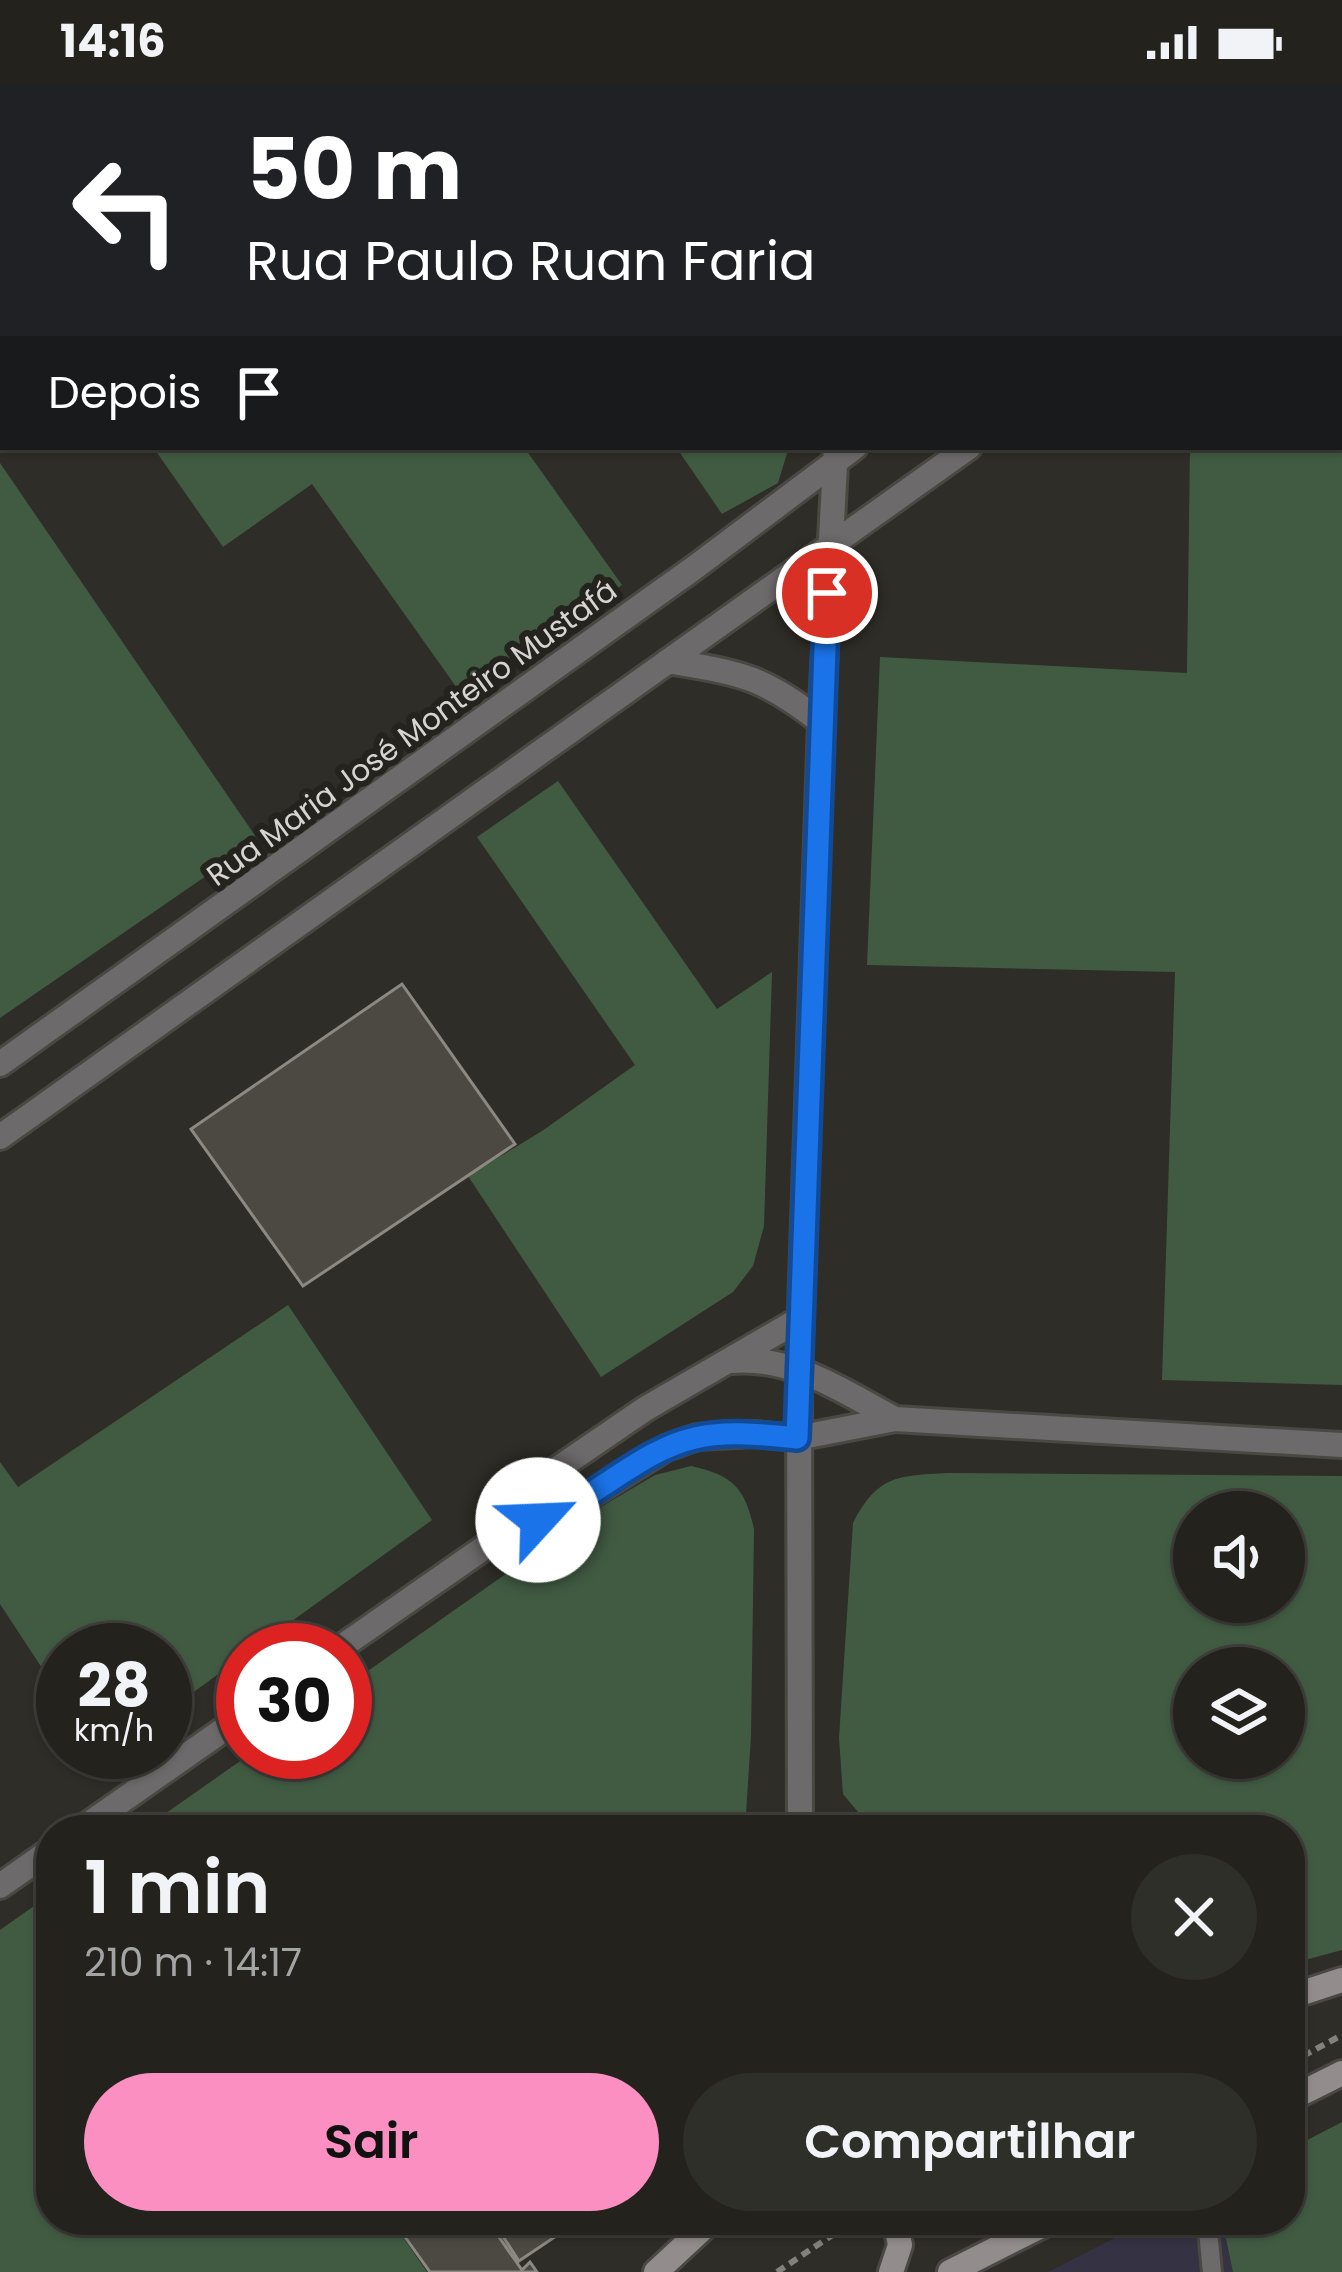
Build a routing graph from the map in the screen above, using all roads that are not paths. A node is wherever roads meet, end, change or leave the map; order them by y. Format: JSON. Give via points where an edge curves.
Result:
{"nodes":[{"id":1,"x":965,"y":450,"type":"edge"},
{"id":2,"x":842,"y":451,"type":"edge"},
{"id":3,"x":829,"y":550,"type":"junction"},
{"id":4,"x":668,"y":661,"type":"junction"},
{"id":5,"x":821,"y":722,"type":"junction"},
{"id":6,"x":0,"y":1064,"type":"edge"},
{"id":7,"x":0,"y":1137,"type":"edge"},
{"id":8,"x":800,"y":1319,"type":"junction"},
{"id":9,"x":720,"y":1363,"type":"junction"},
{"id":10,"x":799,"y":1368,"type":"junction"},
{"id":11,"x":896,"y":1419,"type":"junction"},
{"id":12,"x":797,"y":1438,"type":"junction"},
{"id":13,"x":1342,"y":1445,"type":"edge"},
{"id":14,"x":508,"y":1531,"type":"junction"},
{"id":15,"x":372,"y":1626,"type":"edge"},
{"id":16,"x":216,"y":1735,"type":"edge"},
{"id":17,"x":101,"y":1815,"type":"edge"},
{"id":18,"x":800,"y":1815,"type":"edge"},
{"id":19,"x":36,"y":1861,"type":"edge"},
{"id":20,"x":0,"y":1886,"type":"edge"},
{"id":21,"x":1342,"y":1980,"type":"edge"},
{"id":22,"x":1305,"y":1992,"type":"edge"},
{"id":23,"x":1342,"y":2073,"type":"edge"},
{"id":24,"x":1305,"y":2092,"type":"edge"},
{"id":25,"x":696,"y":2235,"type":"edge"},
{"id":26,"x":898,"y":2235,"type":"edge"},
{"id":27,"x":1023,"y":2235,"type":"edge"},
{"id":28,"x":1208,"y":2235,"type":"edge"},
{"id":29,"x":656,"y":2272,"type":"edge"},
{"id":30,"x":891,"y":2272,"type":"edge"},
{"id":31,"x":950,"y":2272,"type":"edge"},
{"id":32,"x":1212,"y":2272,"type":"edge"}],
"edges":[{"from":1,"to":3,"type":"street"},
{"from":2,"to":3,"type":"street"},
{"from":2,"to":6,"type":"street","name":"Rua Maria José Monteiro Mustafá","via":[[694,568]]},
{"from":3,"to":4,"type":"street"},
{"from":3,"to":5,"type":"street"},
{"from":4,"to":5,"type":"street","via":[[765,682]]},
{"from":4,"to":7,"type":"street"},
{"from":5,"to":8,"type":"street"},
{"from":8,"to":9,"type":"street"},
{"from":8,"to":10,"type":"street"},
{"from":9,"to":10,"type":"street"},
{"from":9,"to":14,"type":"street","via":[[548,1476]]},
{"from":10,"to":11,"type":"street"},
{"from":10,"to":12,"type":"street"},
{"from":11,"to":12,"type":"street"},
{"from":11,"to":13,"type":"street"},
{"from":12,"to":14,"type":"street","via":[[697,1437],[569,1509]]},
{"from":12,"to":18,"type":"street"},
{"from":14,"to":15,"type":"street"},
{"from":16,"to":17,"type":"street"},
{"from":19,"to":20,"type":"street"},
{"from":21,"to":22,"type":"main road"},
{"from":23,"to":24,"type":"main road"},
{"from":25,"to":29,"type":"main road"},
{"from":26,"to":30,"type":"main road"},
{"from":27,"to":31,"type":"main road"},
{"from":28,"to":32,"type":"lane"}]}
